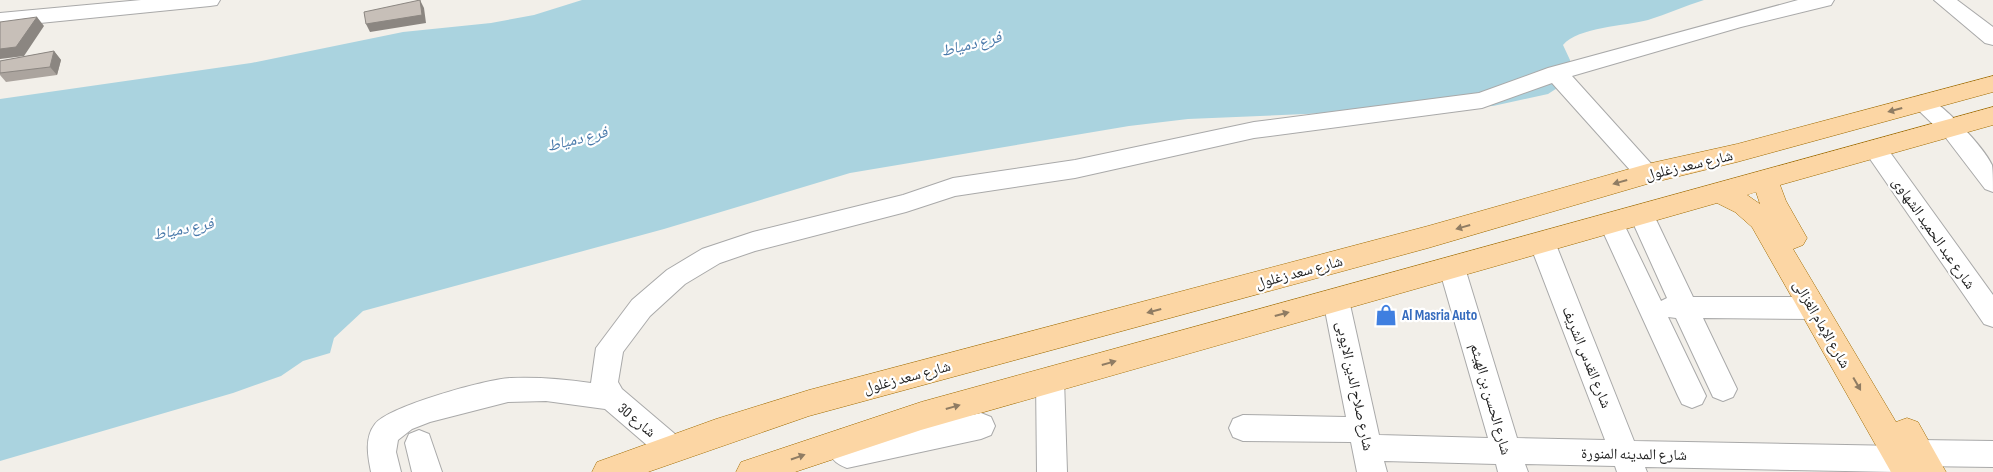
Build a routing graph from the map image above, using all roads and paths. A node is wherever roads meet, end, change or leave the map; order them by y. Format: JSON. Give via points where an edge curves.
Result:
{"nodes":[{"id":1,"x":114,"y":0,"type":"edge"},
{"id":2,"x":210,"y":0,"type":"edge"},
{"id":3,"x":1824,"y":0,"type":"edge"},
{"id":4,"x":1944,"y":0,"type":"edge"},
{"id":5,"x":79,"y":2,"type":"edge"},
{"id":6,"x":36,"y":4,"type":"edge"},
{"id":7,"x":0,"y":11,"type":"edge"},
{"id":8,"x":0,"y":20,"type":"edge"},
{"id":9,"x":1993,"y":38,"type":"edge"},
{"id":10,"x":1556,"y":73,"type":"junction"},
{"id":11,"x":1993,"y":84,"type":"edge"},
{"id":12,"x":1922,"y":103,"type":"junction"},
{"id":13,"x":1993,"y":116,"type":"edge"},
{"id":14,"x":1951,"y":128,"type":"junction"},
{"id":15,"x":1876,"y":150,"type":"junction"},
{"id":16,"x":1647,"y":174,"type":"junction"},
{"id":17,"x":1765,"y":180,"type":"junction"},
{"id":18,"x":1993,"y":183,"type":"edge"},
{"id":19,"x":1719,"y":193,"type":"junction"},
{"id":20,"x":1642,"y":214,"type":"junction"},
{"id":21,"x":1611,"y":223,"type":"junction"},
{"id":22,"x":1542,"y":242,"type":"junction"},
{"id":23,"x":1452,"y":268,"type":"junction"},
{"id":24,"x":1246,"y":286,"type":"junction"},
{"id":25,"x":1336,"y":300,"type":"junction"},
{"id":26,"x":1190,"y":301,"type":"junction"},
{"id":27,"x":1651,"y":306,"type":"junction"},
{"id":28,"x":1685,"y":307,"type":"junction"},
{"id":29,"x":1813,"y":308,"type":"junction"},
{"id":30,"x":1993,"y":316,"type":"edge"},
{"id":31,"x":1239,"y":326,"type":"junction"},
{"id":32,"x":1050,"y":379,"type":"junction"},
{"id":33,"x":1723,"y":389,"type":"dead end"},
{"id":34,"x":1692,"y":396,"type":"dead end"},
{"id":35,"x":612,"y":398,"type":"junction"},
{"id":36,"x":981,"y":426,"type":"dead end"},
{"id":37,"x":1243,"y":428,"type":"dead end"},
{"id":38,"x":842,"y":442,"type":"junction"},
{"id":39,"x":419,"y":443,"type":"dead end"},
{"id":40,"x":672,"y":449,"type":"junction"},
{"id":41,"x":1368,"y":450,"type":"edge"},
{"id":42,"x":1993,"y":454,"type":"edge"},
{"id":43,"x":1509,"y":461,"type":"edge"},
{"id":44,"x":1629,"y":463,"type":"edge"},
{"id":45,"x":1747,"y":464,"type":"edge"},
{"id":46,"x":1914,"y":464,"type":"edge"},
{"id":47,"x":386,"y":472,"type":"edge"},
{"id":48,"x":426,"y":472,"type":"edge"},
{"id":49,"x":608,"y":472,"type":"edge"},
{"id":50,"x":752,"y":472,"type":"edge"},
{"id":51,"x":1052,"y":472,"type":"edge"}],
"edges":[{"from":1,"to":5,"type":"street"},
{"from":2,"to":8,"type":"street"},
{"from":3,"to":10,"type":"street","name":"شارع 30"},
{"from":4,"to":9,"type":"street"},
{"from":5,"to":6,"type":"street"},
{"from":6,"to":7,"type":"street"},
{"from":10,"to":16,"type":"street"},
{"from":10,"to":35,"type":"street","name":"شارع 30","via":[[1482,100],[1254,130],[1075,170],[953,187],[711,256],[676,277],[641,308],[610,348],[604,382]]},
{"from":11,"to":12,"type":"main road","name":"شارع سعد زغلول"},
{"from":12,"to":14,"type":"street"},
{"from":12,"to":16,"type":"main road","name":"شارع سعد زغلول","one_way":true},
{"from":13,"to":14,"type":"main road"},
{"from":14,"to":15,"type":"main road"},
{"from":14,"to":18,"type":"street"},
{"from":15,"to":17,"type":"main road"},
{"from":15,"to":30,"type":"street","name":"شارع عبد الحميد الشهاوى"},
{"from":16,"to":24,"type":"main road","name":"شارع سعد زغلول","one_way":true},
{"from":17,"to":19,"type":"main road"},
{"from":17,"to":46,"type":"main road","name":"شارع الإمام الغزالى","via":[[1779,213]]},
{"from":19,"to":20,"type":"main road"},
{"from":19,"to":29,"type":"main road","name":"شارع الإمام الغزالى","via":[[1744,204],[1762,220]]},
{"from":20,"to":21,"type":"main road"},
{"from":20,"to":28,"type":"street"},
{"from":21,"to":22,"type":"main road"},
{"from":21,"to":27,"type":"street"},
{"from":22,"to":23,"type":"main road"},
{"from":22,"to":44,"type":"street","name":"شارع القدس الشريف"},
{"from":23,"to":25,"type":"main road"},
{"from":23,"to":43,"type":"street","name":"شارع الحسن بن الهيثم"},
{"from":24,"to":26,"type":"main road","name":"شارع سعد زغلول"},
{"from":24,"to":31,"type":"main road","via":[[1253,290],[1255,296]]},
{"from":31,"to":25,"type":"main road","one_way":true},
{"from":25,"to":41,"type":"street","name":"شارع صلاح الدين الايوبى"},
{"from":26,"to":31,"type":"main road","via":[[1188,306],[1193,313]]},
{"from":26,"to":40,"type":"main road","name":"شارع سعد زغلول","one_way":true,"via":[[809,404]]},
{"from":27,"to":28,"type":"street"},
{"from":27,"to":34,"type":"street"},
{"from":28,"to":29,"type":"street"},
{"from":28,"to":33,"type":"street"},
{"from":29,"to":46,"type":"main road","name":"شارع الإمام الغزالى","one_way":true},
{"from":32,"to":31,"type":"main road","one_way":true},
{"from":38,"to":32,"type":"main road","one_way":true},
{"from":32,"to":51,"type":"street"},
{"from":35,"to":40,"type":"street","name":"شارع 30"},
{"from":35,"to":47,"type":"street","via":[[546,389],[508,390],[429,410],[402,420],[385,433],[381,452]]},
{"from":36,"to":38,"type":"street","via":[[849,454],[843,452]]},
{"from":37,"to":41,"type":"street","name":"شارع المدينه المنورة"},
{"from":50,"to":38,"type":"main road","one_way":true},
{"from":39,"to":48,"type":"street"},
{"from":40,"to":49,"type":"main road","name":"شارع سعد زغلول"},
{"from":41,"to":43,"type":"street","name":"شارع المدينه المنورة"},
{"from":42,"to":46,"type":"street","name":"شارع المدينه المنورة"},
{"from":43,"to":44,"type":"street","name":"شارع المدينه المنورة"},
{"from":44,"to":45,"type":"street","name":"شارع المدينه المنورة"},
{"from":45,"to":46,"type":"street","name":"شارع المدينه المنورة"}]}
